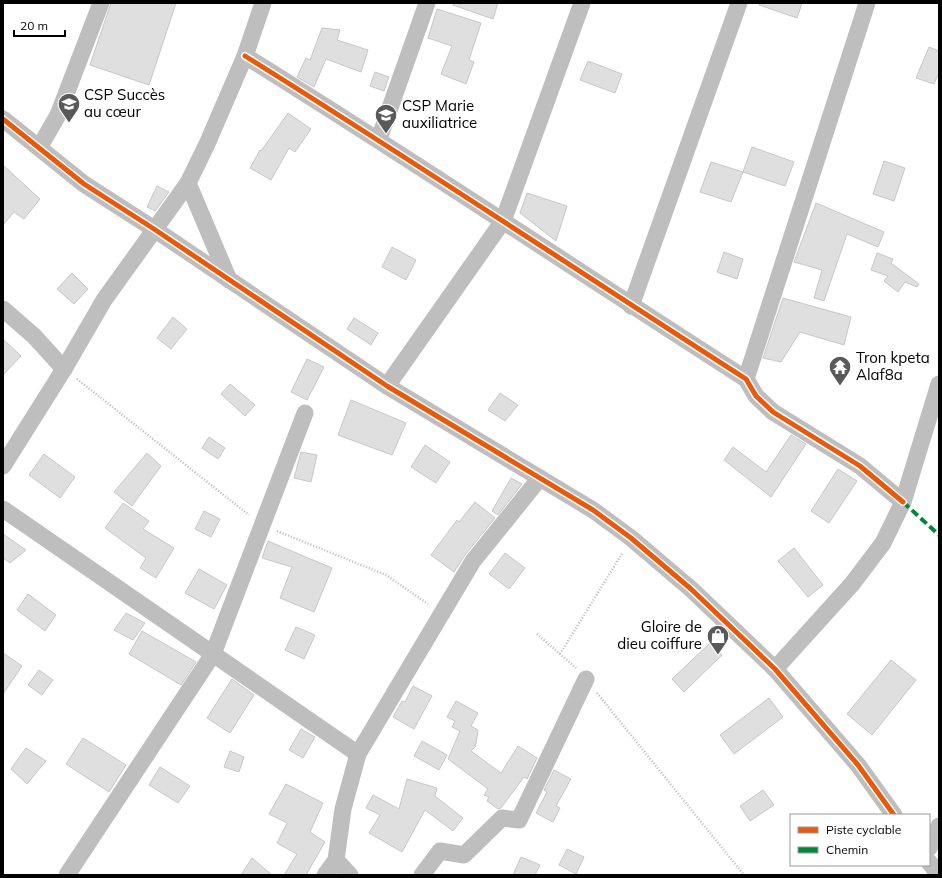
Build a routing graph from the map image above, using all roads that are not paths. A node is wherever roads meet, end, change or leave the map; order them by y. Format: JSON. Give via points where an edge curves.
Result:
{"nodes":[{"id":1,"x":101,"y":3,"type":"edge"},
{"id":2,"x":264,"y":3,"type":"edge"},
{"id":3,"x":427,"y":3,"type":"edge"},
{"id":4,"x":582,"y":3,"type":"edge"},
{"id":5,"x":739,"y":3,"type":"edge"},
{"id":6,"x":867,"y":3,"type":"edge"},
{"id":7,"x":245,"y":56,"type":"junction"},
{"id":8,"x":3,"y":119,"type":"edge"},
{"id":9,"x":379,"y":139,"type":"junction"},
{"id":10,"x":39,"y":148,"type":"junction"},
{"id":11,"x":188,"y":183,"type":"junction"},
{"id":12,"x":504,"y":221,"type":"junction"},
{"id":13,"x":154,"y":229,"type":"junction"},
{"id":14,"x":229,"y":280,"type":"junction"},
{"id":15,"x":631,"y":306,"type":"junction"},
{"id":16,"x":3,"y":308,"type":"edge"},
{"id":17,"x":64,"y":369,"type":"junction"},
{"id":18,"x":746,"y":379,"type":"junction"},
{"id":19,"x":939,"y":384,"type":"edge"},
{"id":20,"x":387,"y":386,"type":"junction"},
{"id":21,"x":305,"y":413,"type":"dead end"},
{"id":22,"x":3,"y":466,"type":"edge"},
{"id":23,"x":540,"y":478,"type":"junction"},
{"id":24,"x":903,"y":502,"type":"junction"},
{"id":25,"x":3,"y":508,"type":"edge"},
{"id":26,"x":213,"y":654,"type":"junction"},
{"id":27,"x":775,"y":668,"type":"junction"},
{"id":28,"x":586,"y":679,"type":"road end"},
{"id":29,"x":358,"y":754,"type":"junction"},
{"id":30,"x":893,"y":814,"type":"edge"},
{"id":31,"x":939,"y":826,"type":"edge"},
{"id":32,"x":930,"y":846,"type":"edge"},
{"id":33,"x":336,"y":860,"type":"junction"},
{"id":34,"x":67,"y":875,"type":"edge"},
{"id":35,"x":325,"y":875,"type":"edge"},
{"id":36,"x":350,"y":875,"type":"edge"},
{"id":37,"x":422,"y":875,"type":"edge"}],
"edges":[{"from":1,"to":10,"type":"street","via":[[58,115]]},
{"from":2,"to":7,"type":"street"},
{"from":3,"to":9,"type":"street"},
{"from":4,"to":12,"type":"street"},
{"from":5,"to":15,"type":"street"},
{"from":6,"to":18,"type":"street"},
{"from":7,"to":9,"type":"street"},
{"from":7,"to":11,"type":"street"},
{"from":8,"to":10,"type":"street"},
{"from":9,"to":12,"type":"street"},
{"from":10,"to":13,"type":"street","via":[[84,184]]},
{"from":11,"to":13,"type":"street"},
{"from":11,"to":14,"type":"street"},
{"from":12,"to":15,"type":"street"},
{"from":12,"to":20,"type":"street"},
{"from":13,"to":14,"type":"street"},
{"from":13,"to":17,"type":"street","via":[[104,300]]},
{"from":14,"to":20,"type":"street"},
{"from":15,"to":18,"type":"street"},
{"from":16,"to":17,"type":"street","via":[[34,336]]},
{"from":17,"to":22,"type":"street"},
{"from":18,"to":24,"type":"street","via":[[756,396],[773,412],[860,466]]},
{"from":19,"to":24,"type":"street"},
{"from":20,"to":23,"type":"street"},
{"from":21,"to":26,"type":"street"},
{"from":23,"to":27,"type":"street","via":[[593,510],[631,538],[691,589]]},
{"from":23,"to":29,"type":"street","via":[[472,561]]},
{"from":24,"to":27,"type":"street","via":[[883,543],[852,584]]},
{"from":25,"to":26,"type":"street"},
{"from":26,"to":29,"type":"street"},
{"from":26,"to":34,"type":"street"},
{"from":27,"to":30,"type":"street","via":[[858,765]]},
{"from":28,"to":37,"type":"street","via":[[519,820],[502,818],[464,855],[440,850]]},
{"from":29,"to":33,"type":"street","via":[[343,809]]},
{"from":31,"to":32,"type":"street"},
{"from":33,"to":35,"type":"street"},
{"from":33,"to":36,"type":"street"}]}
